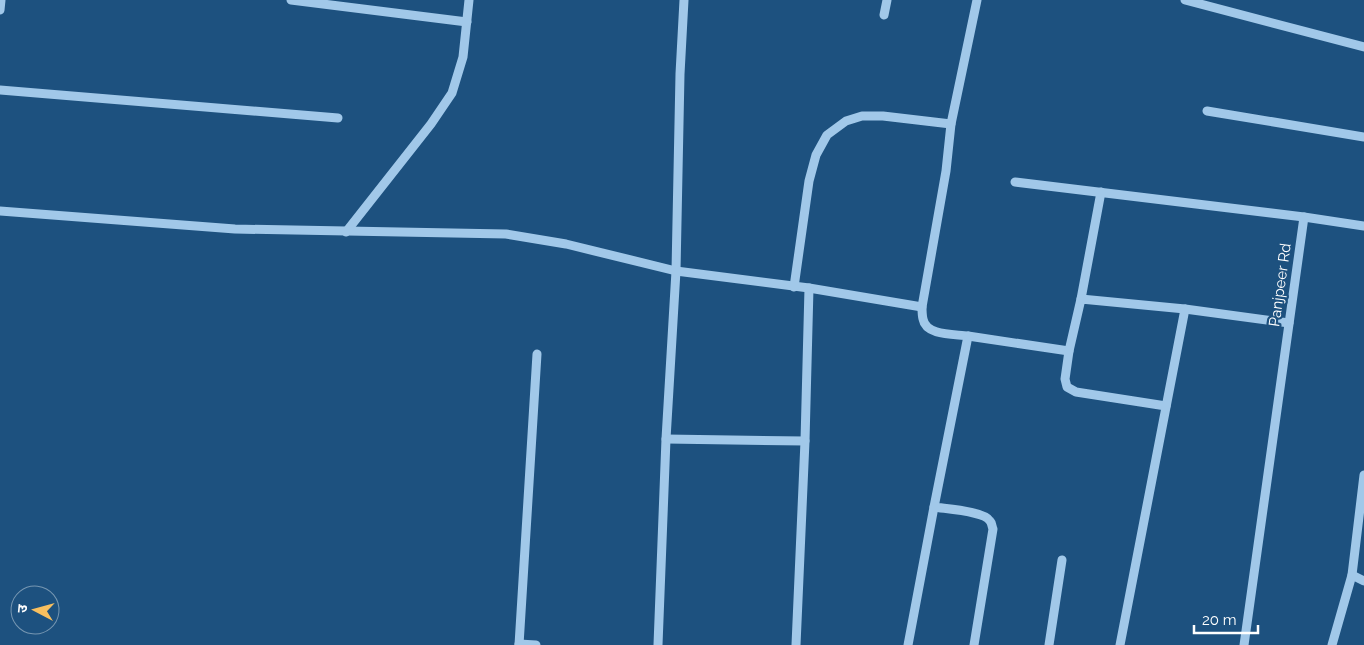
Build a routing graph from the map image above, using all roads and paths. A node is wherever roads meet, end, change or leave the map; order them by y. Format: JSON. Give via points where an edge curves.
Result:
{"nodes":[{"id":1,"x":0,"y":0,"type":"edge"},
{"id":2,"x":291,"y":0,"type":"edge"},
{"id":3,"x":469,"y":0,"type":"edge"},
{"id":4,"x":684,"y":0,"type":"edge"},
{"id":5,"x":887,"y":0,"type":"edge"},
{"id":6,"x":977,"y":0,"type":"edge"},
{"id":7,"x":1185,"y":0,"type":"edge"},
{"id":8,"x":0,"y":10,"type":"edge"},
{"id":9,"x":884,"y":15,"type":"dead end"},
{"id":10,"x":467,"y":22,"type":"junction"},
{"id":11,"x":1364,"y":47,"type":"edge"},
{"id":12,"x":0,"y":90,"type":"edge"},
{"id":13,"x":1207,"y":111,"type":"dead end"},
{"id":14,"x":338,"y":118,"type":"dead end"},
{"id":15,"x":951,"y":124,"type":"junction"},
{"id":16,"x":1364,"y":137,"type":"edge"},
{"id":17,"x":1015,"y":182,"type":"dead end"},
{"id":18,"x":1101,"y":192,"type":"junction"},
{"id":19,"x":0,"y":210,"type":"edge"},
{"id":20,"x":1304,"y":217,"type":"junction"},
{"id":21,"x":1364,"y":226,"type":"edge"},
{"id":22,"x":346,"y":232,"type":"junction"},
{"id":23,"x":676,"y":271,"type":"junction"},
{"id":24,"x":794,"y":286,"type":"junction"},
{"id":25,"x":809,"y":288,"type":"junction"},
{"id":26,"x":1081,"y":299,"type":"junction"},
{"id":27,"x":922,"y":307,"type":"junction"},
{"id":28,"x":1185,"y":309,"type":"junction"},
{"id":29,"x":1289,"y":323,"type":"junction"},
{"id":30,"x":968,"y":336,"type":"junction"},
{"id":31,"x":1069,"y":351,"type":"junction"},
{"id":32,"x":537,"y":354,"type":"dead end"},
{"id":33,"x":1166,"y":406,"type":"junction"},
{"id":34,"x":666,"y":438,"type":"junction"},
{"id":35,"x":804,"y":441,"type":"junction"},
{"id":36,"x":1364,"y":475,"type":"edge"},
{"id":37,"x":1363,"y":485,"type":"edge"},
{"id":38,"x":934,"y":507,"type":"junction"},
{"id":39,"x":1062,"y":560,"type":"dead end"},
{"id":40,"x":1352,"y":575,"type":"junction"},
{"id":41,"x":1364,"y":581,"type":"edge"},
{"id":42,"x":519,"y":645,"type":"edge"},
{"id":43,"x":536,"y":645,"type":"edge"},
{"id":44,"x":658,"y":645,"type":"edge"},
{"id":45,"x":796,"y":645,"type":"edge"},
{"id":46,"x":908,"y":645,"type":"edge"},
{"id":47,"x":974,"y":645,"type":"edge"},
{"id":48,"x":1049,"y":645,"type":"edge"},
{"id":49,"x":1120,"y":645,"type":"edge"},
{"id":50,"x":1244,"y":645,"type":"edge"},
{"id":51,"x":1332,"y":645,"type":"edge"}],
"edges":[{"from":1,"to":8,"type":"street"},
{"from":2,"to":10,"type":"street"},
{"from":3,"to":10,"type":"street"},
{"from":4,"to":23,"type":"street"},
{"from":5,"to":9,"type":"street"},
{"from":6,"to":15,"type":"street"},
{"from":7,"to":11,"type":"street"},
{"from":10,"to":22,"type":"street","via":[[463,57],[452,93]]},
{"from":12,"to":14,"type":"street"},
{"from":13,"to":16,"type":"street"},
{"from":15,"to":24,"type":"street","via":[[862,116],[846,121],[827,135],[816,155],[809,181]]},
{"from":15,"to":27,"type":"street"},
{"from":17,"to":18,"type":"street"},
{"from":18,"to":20,"type":"street"},
{"from":18,"to":26,"type":"street"},
{"from":19,"to":22,"type":"street","via":[[235,229]]},
{"from":20,"to":21,"type":"street"},
{"from":20,"to":29,"type":"street","name":"Panjpeer Rd"},
{"from":22,"to":23,"type":"street","via":[[506,234],[566,244]]},
{"from":23,"to":24,"type":"street"},
{"from":23,"to":34,"type":"street"},
{"from":24,"to":25,"type":"street"},
{"from":25,"to":27,"type":"street"},
{"from":25,"to":35,"type":"street"},
{"from":26,"to":28,"type":"street"},
{"from":26,"to":31,"type":"street"},
{"from":27,"to":30,"type":"street","via":[[927,328]]},
{"from":28,"to":29,"type":"street"},
{"from":28,"to":33,"type":"street"},
{"from":29,"to":50,"type":"street","name":"Panjpeer Rd"},
{"from":30,"to":31,"type":"street"},
{"from":30,"to":38,"type":"street"},
{"from":31,"to":33,"type":"street","via":[[1065,379],[1068,387],[1076,392]]},
{"from":32,"to":42,"type":"street"},
{"from":33,"to":49,"type":"street"},
{"from":34,"to":35,"type":"street"},
{"from":34,"to":44,"type":"street"},
{"from":35,"to":45,"type":"street"},
{"from":36,"to":37,"type":"street"},
{"from":37,"to":40,"type":"street"},
{"from":38,"to":46,"type":"street"},
{"from":38,"to":47,"type":"street","via":[[978,514],[991,522],[993,529]]},
{"from":39,"to":48,"type":"street"},
{"from":40,"to":41,"type":"street"},
{"from":40,"to":51,"type":"street"},
{"from":42,"to":43,"type":"street"}]}
